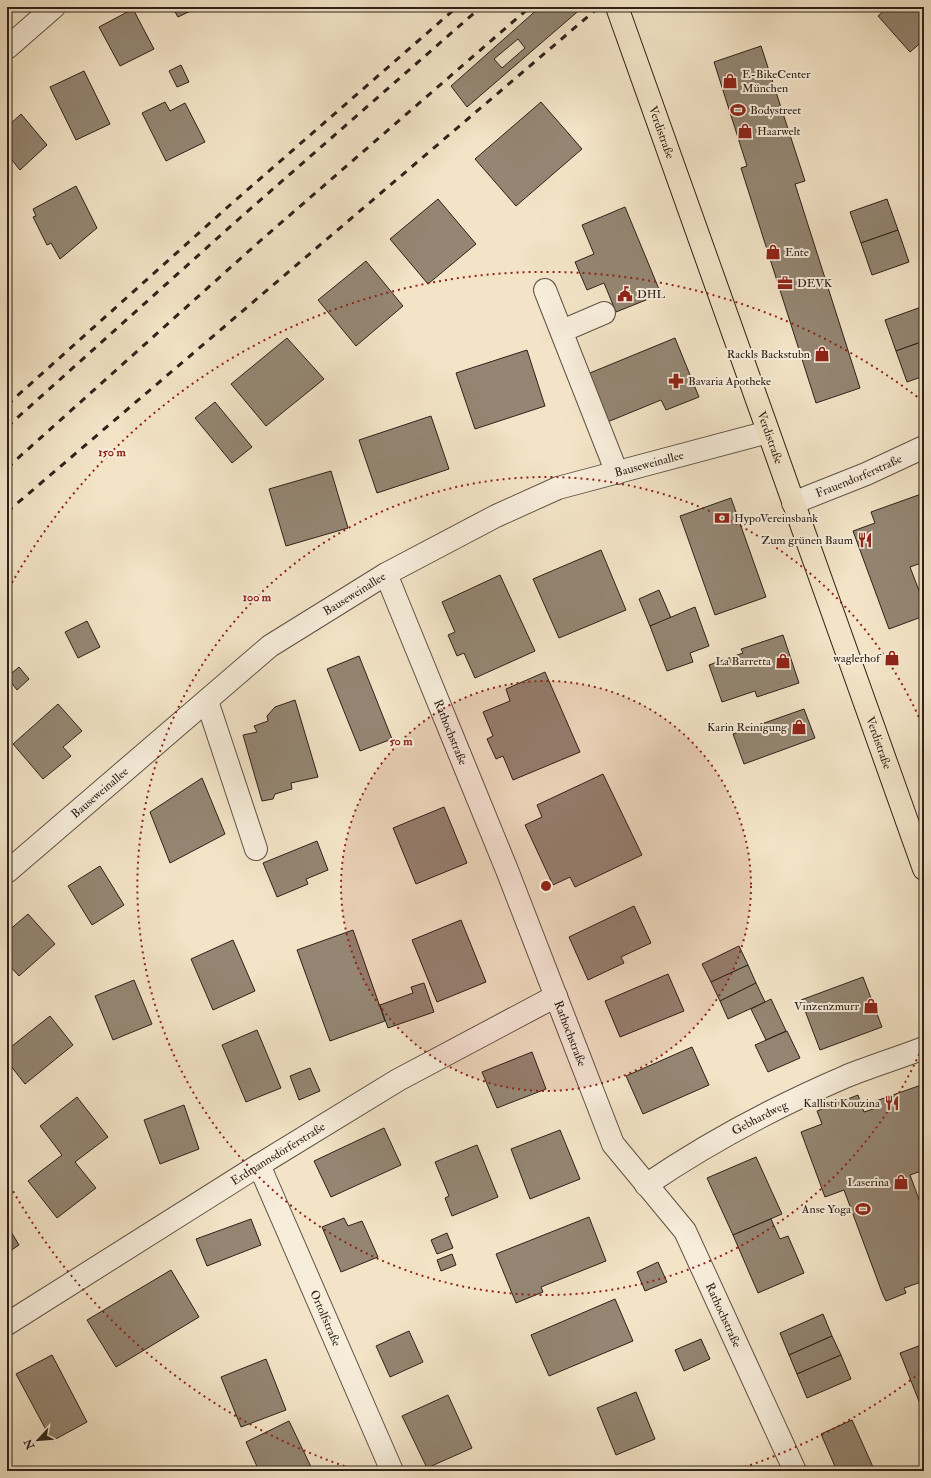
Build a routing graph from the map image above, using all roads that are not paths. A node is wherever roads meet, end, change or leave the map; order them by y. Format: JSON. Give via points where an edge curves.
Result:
{"nodes":[{"id":1,"x":54,"y":7,"type":"edge"},
{"id":2,"x":617,"y":7,"type":"edge"},
{"id":3,"x":7,"y":48,"type":"edge"},
{"id":4,"x":546,"y":290,"type":"dead end"},
{"id":5,"x":604,"y":314,"type":"dead end"},
{"id":6,"x":562,"y":331,"type":"junction"},
{"id":7,"x":768,"y":432,"type":"junction"},
{"id":8,"x":924,"y":447,"type":"edge"},
{"id":9,"x":617,"y":473,"type":"junction"},
{"id":10,"x":793,"y":503,"type":"junction"},
{"id":11,"x":386,"y":574,"type":"junction"},
{"id":12,"x":207,"y":701,"type":"junction"},
{"id":13,"x":256,"y":849,"type":"dead end"},
{"id":14,"x":924,"y":868,"type":"edge"},
{"id":15,"x":7,"y":872,"type":"edge"},
{"id":16,"x":556,"y":996,"type":"junction"},
{"id":17,"x":924,"y":1048,"type":"edge"},
{"id":18,"x":259,"y":1165,"type":"junction"},
{"id":19,"x":646,"y":1185,"type":"junction"},
{"id":20,"x":7,"y":1324,"type":"edge"},
{"id":21,"x":392,"y":1471,"type":"edge"},
{"id":22,"x":795,"y":1471,"type":"edge"}],
"edges":[{"from":1,"to":3,"type":"street"},
{"from":2,"to":7,"type":"main road","name":"Verdistraße"},
{"from":4,"to":6,"type":"street"},
{"from":5,"to":6,"type":"street"},
{"from":6,"to":9,"type":"street"},
{"from":7,"to":9,"type":"street","name":"Bauseweinallee"},
{"from":7,"to":10,"type":"main road","name":"Verdistraße"},
{"from":8,"to":10,"type":"street","name":"Frauendorferstraße","via":[[866,474]]},
{"from":9,"to":11,"type":"street","name":"Bauseweinallee","via":[[558,488],[496,516]]},
{"from":10,"to":14,"type":"main road","name":"Verdistraße"},
{"from":11,"to":12,"type":"street","name":"Bauseweinallee","via":[[270,646]]},
{"from":11,"to":16,"type":"street","name":"Rathochstraße"},
{"from":12,"to":13,"type":"street"},
{"from":12,"to":15,"type":"street","name":"Bauseweinallee"},
{"from":16,"to":18,"type":"street","name":"Erdmannsdörferstraße","via":[[398,1080]]},
{"from":16,"to":19,"type":"street","name":"Rathochstraße","via":[[613,1144]]},
{"from":17,"to":19,"type":"street","name":"Gebhardweg","via":[[848,1076],[764,1114],[680,1162]]},
{"from":18,"to":20,"type":"street","name":"Erdmannsdörferstraße"},
{"from":18,"to":21,"type":"street","name":"Ortolfstraße"},
{"from":19,"to":22,"type":"street","name":"Rathochstraße","via":[[685,1231]]}]}
